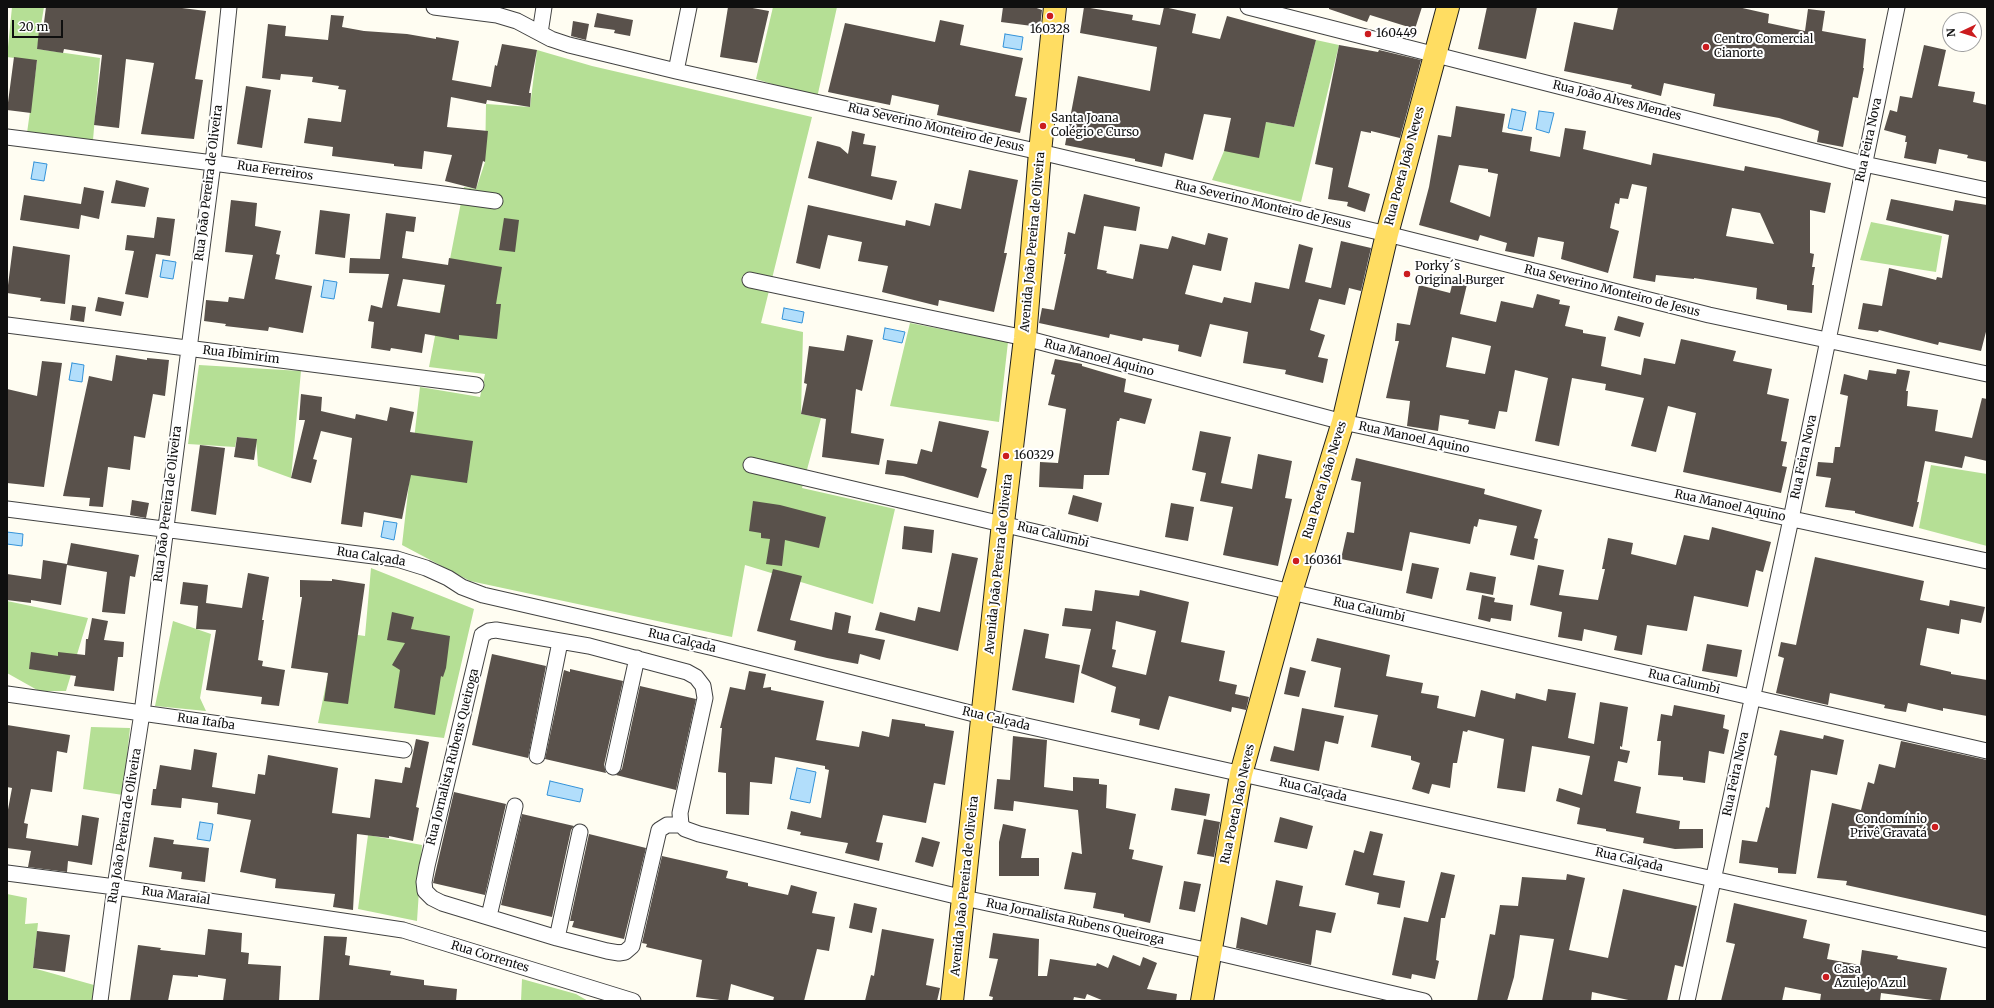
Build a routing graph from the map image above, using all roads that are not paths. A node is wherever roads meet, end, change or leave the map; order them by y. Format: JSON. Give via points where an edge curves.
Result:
{"nodes":[{"id":1,"x":229,"y":7,"type":"edge"},
{"id":2,"x":434,"y":7,"type":"edge"},
{"id":3,"x":544,"y":7,"type":"edge"},
{"id":4,"x":689,"y":7,"type":"edge"},
{"id":5,"x":1055,"y":7,"type":"edge"},
{"id":6,"x":1248,"y":7,"type":"edge"},
{"id":7,"x":1448,"y":7,"type":"edge"},
{"id":8,"x":1897,"y":7,"type":"edge"},
{"id":9,"x":540,"y":33,"type":"junction"},
{"id":10,"x":1434,"y":55,"type":"junction"},
{"id":11,"x":676,"y":71,"type":"junction"},
{"id":12,"x":7,"y":138,"type":"edge"},
{"id":13,"x":1040,"y":152,"type":"junction"},
{"id":14,"x":213,"y":163,"type":"junction"},
{"id":15,"x":1864,"y":164,"type":"junction"},
{"id":16,"x":1987,"y":190,"type":"edge"},
{"id":17,"x":495,"y":201,"type":"dead end"},
{"id":18,"x":1387,"y":234,"type":"junction"},
{"id":19,"x":750,"y":280,"type":"dead end"},
{"id":20,"x":7,"y":325,"type":"edge"},
{"id":21,"x":1025,"y":338,"type":"junction"},
{"id":22,"x":1828,"y":339,"type":"junction"},
{"id":23,"x":189,"y":349,"type":"junction"},
{"id":24,"x":1987,"y":374,"type":"edge"},
{"id":25,"x":476,"y":385,"type":"dead end"},
{"id":26,"x":1343,"y":422,"type":"junction"},
{"id":27,"x":751,"y":465,"type":"dead end"},
{"id":28,"x":7,"y":509,"type":"edge"},
{"id":29,"x":1791,"y":519,"type":"junction"},
{"id":30,"x":1003,"y":523,"type":"junction"},
{"id":31,"x":164,"y":530,"type":"junction"},
{"id":32,"x":1987,"y":561,"type":"edge"},
{"id":33,"x":1291,"y":592,"type":"junction"},
{"id":34,"x":560,"y":642,"type":"junction"},
{"id":35,"x":637,"y":658,"type":"junction"},
{"id":36,"x":7,"y":694,"type":"edge"},
{"id":37,"x":1752,"y":698,"type":"junction"},
{"id":38,"x":142,"y":713,"type":"junction"},
{"id":39,"x":982,"y":716,"type":"junction"},
{"id":40,"x":404,"y":750,"type":"dead end"},
{"id":41,"x":1987,"y":751,"type":"edge"},
{"id":42,"x":537,"y":756,"type":"dead end"},
{"id":43,"x":613,"y":768,"type":"dead end"},
{"id":44,"x":1241,"y":774,"type":"junction"},
{"id":45,"x":515,"y":806,"type":"dead end"},
{"id":46,"x":681,"y":825,"type":"junction"},
{"id":47,"x":580,"y":832,"type":"dead end"},
{"id":48,"x":7,"y":873,"type":"edge"},
{"id":49,"x":1714,"y":879,"type":"junction"},
{"id":50,"x":115,"y":887,"type":"junction"},
{"id":51,"x":964,"y":898,"type":"junction"},
{"id":52,"x":489,"y":916,"type":"junction"},
{"id":53,"x":345,"y":920,"type":"joint"},
{"id":54,"x":557,"y":938,"type":"junction"},
{"id":55,"x":1987,"y":940,"type":"edge"},
{"id":56,"x":1210,"y":951,"type":"junction"},
{"id":57,"x":100,"y":1001,"type":"edge"},
{"id":58,"x":633,"y":1001,"type":"edge"},
{"id":59,"x":952,"y":1001,"type":"edge"},
{"id":60,"x":1202,"y":1001,"type":"edge"},
{"id":61,"x":1424,"y":1001,"type":"edge"},
{"id":62,"x":1687,"y":1001,"type":"edge"}],
"edges":[{"from":1,"to":14,"type":"street","name":"Rua João Pereira de Oliveira"},
{"from":2,"to":9,"type":"street","name":"Rua Severino Monteiro de Jesus","via":[[497,15],[517,21]]},
{"from":3,"to":9,"type":"street"},
{"from":4,"to":11,"type":"street"},
{"from":5,"to":13,"type":"main road","name":"Avenida João Pereira de Oliveira"},
{"from":6,"to":10,"type":"street","name":"Rua João Alves Mendes"},
{"from":7,"to":10,"type":"main road","name":"Rua Poeta João Neves"},
{"from":8,"to":15,"type":"street","name":"Rua Feira Nova"},
{"from":9,"to":11,"type":"street","name":"Rua Severino Monteiro de Jesus","via":[[569,45]]},
{"from":10,"to":15,"type":"street","name":"Rua João Alves Mendes"},
{"from":10,"to":18,"type":"main road","name":"Rua Poeta João Neves"},
{"from":11,"to":13,"type":"street","name":"Rua Severino Monteiro de Jesus"},
{"from":12,"to":14,"type":"street","name":"Rua Ferreiros"},
{"from":13,"to":18,"type":"street","name":"Rua Severino Monteiro de Jesus"},
{"from":13,"to":21,"type":"main road","name":"Avenida João Pereira de Oliveira"},
{"from":14,"to":17,"type":"street","name":"Rua Ferreiros"},
{"from":14,"to":23,"type":"street","name":"Rua João Pereira de Oliveira"},
{"from":15,"to":16,"type":"street","name":"Rua João Alves Mendes"},
{"from":15,"to":22,"type":"street","name":"Rua Feira Nova"},
{"from":18,"to":22,"type":"street","name":"Rua Severino Monteiro de Jesus","via":[[1709,315]]},
{"from":18,"to":26,"type":"main road","name":"Rua Poeta João Neves"},
{"from":19,"to":21,"type":"street","name":"Rua Manoel Aquino"},
{"from":20,"to":23,"type":"street","name":"Rua Ibimirim"},
{"from":21,"to":26,"type":"street","name":"Rua Manoel Aquino"},
{"from":21,"to":30,"type":"main road","name":"Avenida João Pereira de Oliveira"},
{"from":22,"to":24,"type":"street","name":"Rua Severino Monteiro de Jesus"},
{"from":22,"to":29,"type":"street","name":"Rua Feira Nova"},
{"from":23,"to":25,"type":"street","name":"Rua Ibimirim"},
{"from":23,"to":31,"type":"street","name":"Rua João Pereira de Oliveira"},
{"from":26,"to":29,"type":"street","name":"Rua Manoel Aquino"},
{"from":26,"to":33,"type":"main road","name":"Rua Poeta João Neves"},
{"from":27,"to":30,"type":"street","name":"Rua Calumbi"},
{"from":28,"to":31,"type":"street","name":"Rua Calçada"},
{"from":29,"to":32,"type":"street","name":"Rua Manoel Aquino"},
{"from":29,"to":37,"type":"street","name":"Rua Feira Nova"},
{"from":30,"to":33,"type":"street","name":"Rua Calumbi"},
{"from":30,"to":39,"type":"main road","name":"Avenida João Pereira de Oliveira"},
{"from":31,"to":38,"type":"street","name":"Rua João Pereira de Oliveira"},
{"from":31,"to":39,"type":"street","name":"Rua Calçada","via":[[397,559],[426,568],[483,595],[714,648]]},
{"from":33,"to":37,"type":"street","name":"Rua Calumbi"},
{"from":33,"to":44,"type":"main road","name":"Rua Poeta João Neves"},
{"from":34,"to":35,"type":"street","name":"Rua Jornalista Rubens Queiroga"},
{"from":34,"to":42,"type":"street"},
{"from":34,"to":52,"type":"street","name":"Rua Jornalista Rubens Queiroga","via":[[496,630],[482,635],[424,882],[425,891],[432,898]]},
{"from":35,"to":43,"type":"street"},
{"from":35,"to":46,"type":"street","name":"Rua Jornalista Rubens Queiroga","via":[[687,672],[696,676],[703,686],[705,698],[680,813]]},
{"from":36,"to":38,"type":"street","name":"Rua Itaíba"},
{"from":37,"to":41,"type":"street","name":"Rua Calumbi"},
{"from":37,"to":49,"type":"street","name":"Rua Feira Nova"},
{"from":38,"to":40,"type":"street","name":"Rua Itaíba"},
{"from":38,"to":50,"type":"street","name":"Rua João Pereira de Oliveira"},
{"from":39,"to":44,"type":"street","name":"Rua Calçada"},
{"from":39,"to":51,"type":"main road","name":"Avenida João Pereira de Oliveira"},
{"from":44,"to":49,"type":"street","name":"Rua Calçada"},
{"from":44,"to":56,"type":"main road","name":"Rua Poeta João Neves"},
{"from":45,"to":52,"type":"street"},
{"from":46,"to":51,"type":"street","name":"Rua Jornalista Rubens Queiroga","via":[[684,829],[699,834]]},
{"from":46,"to":54,"type":"street","name":"Rua Jornalista Rubens Queiroga","via":[[667,825],[659,830],[632,946],[619,953]]},
{"from":47,"to":54,"type":"street"},
{"from":48,"to":50,"type":"street","name":"Rua Maraial"},
{"from":49,"to":55,"type":"street","name":"Rua Calçada"},
{"from":49,"to":62,"type":"street","name":"Rua Feira Nova"},
{"from":50,"to":53,"type":"street","name":"Rua Maraial"},
{"from":50,"to":57,"type":"street","name":"Rua João Pereira de Oliveira"},
{"from":51,"to":56,"type":"street","name":"Rua Jornalista Rubens Queiroga"},
{"from":51,"to":59,"type":"main road","name":"Avenida João Pereira de Oliveira"},
{"from":52,"to":54,"type":"street","name":"Rua Jornalista Rubens Queiroga"},
{"from":53,"to":58,"type":"street","name":"Rua Correntes","via":[[403,930]]},
{"from":56,"to":60,"type":"main road","name":"Rua Poeta João Neves"},
{"from":56,"to":61,"type":"street","name":"Rua Jornalista Rubens Queiroga"}]}
